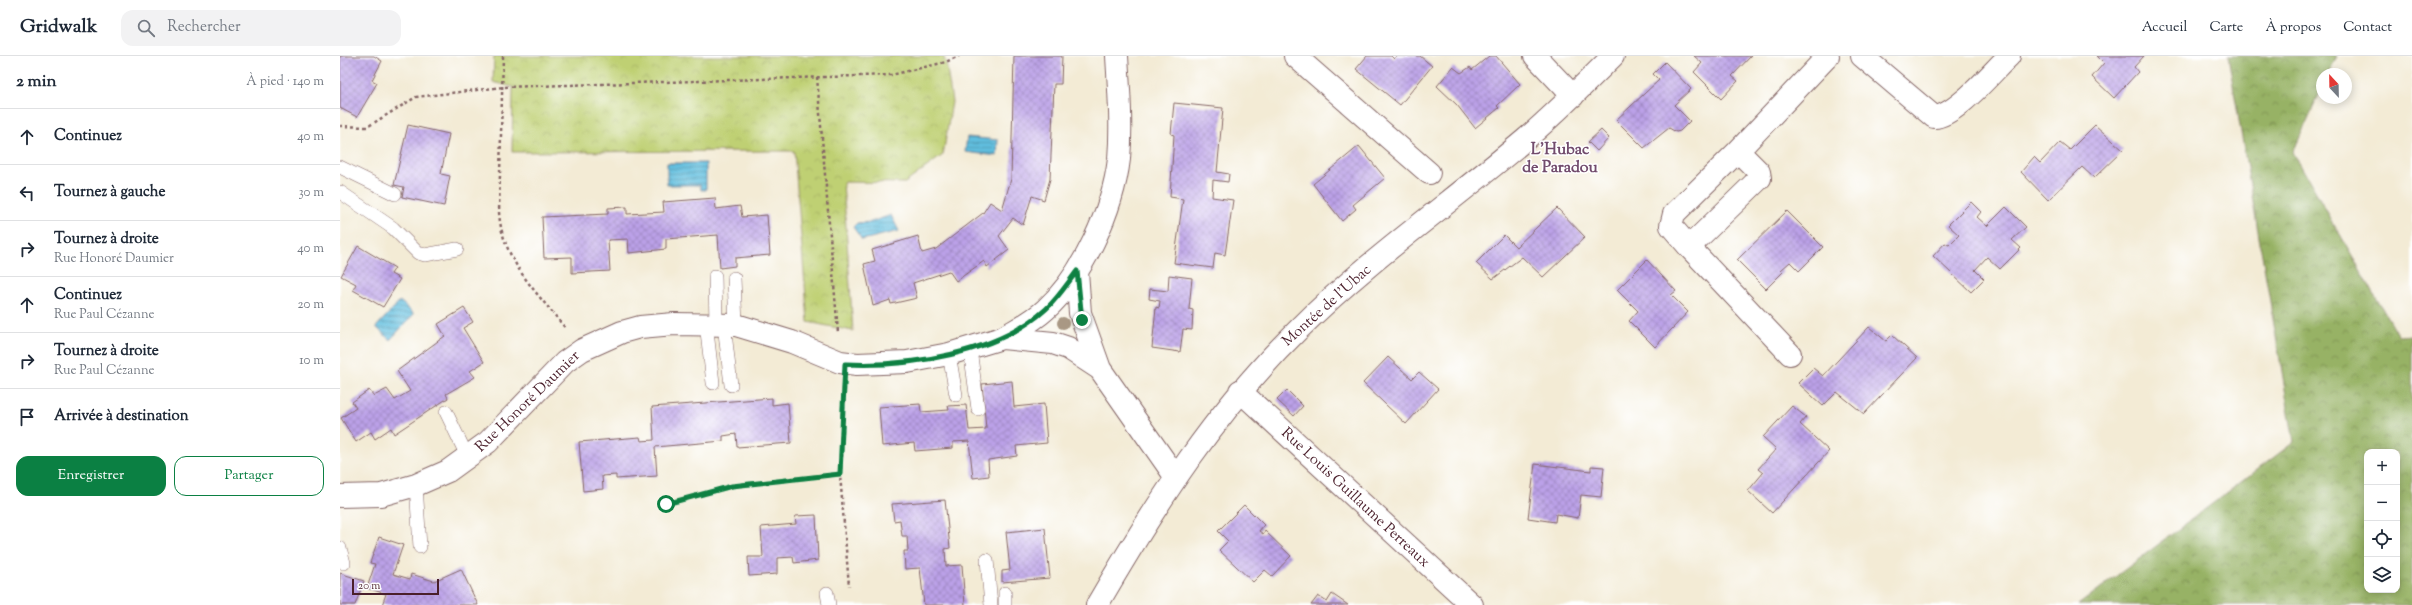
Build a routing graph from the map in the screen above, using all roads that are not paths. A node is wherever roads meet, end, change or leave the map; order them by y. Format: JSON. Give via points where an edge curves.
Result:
{"nodes":[{"id":1,"x":1118,"y":56,"type":"edge"},
{"id":2,"x":1295,"y":56,"type":"edge"},
{"id":3,"x":1535,"y":56,"type":"edge"},
{"id":4,"x":1613,"y":56,"type":"edge"},
{"id":5,"x":1828,"y":56,"type":"edge"},
{"id":6,"x":1862,"y":56,"type":"edge"},
{"id":7,"x":2009,"y":56,"type":"edge"},
{"id":8,"x":1573,"y":96,"type":"junction"},
{"id":9,"x":1738,"y":151,"type":"junction"},
{"id":10,"x":340,"y":167,"type":"edge"},
{"id":11,"x":1429,"y":173,"type":"dead end"},
{"id":12,"x":340,"y":192,"type":"edge"},
{"id":13,"x":394,"y":194,"type":"dead end"},
{"id":14,"x":1689,"y":247,"type":"junction"},
{"id":15,"x":457,"y":249,"type":"dead end"},
{"id":16,"x":1077,"y":271,"type":"junction"},
{"id":17,"x":715,"y":276,"type":"dead end"},
{"id":18,"x":734,"y":278,"type":"dead end"},
{"id":19,"x":721,"y":324,"type":"junction"},
{"id":20,"x":1002,"y":338,"type":"junction"},
{"id":21,"x":970,"y":348,"type":"junction"},
{"id":22,"x":949,"y":354,"type":"junction"},
{"id":23,"x":1790,"y":354,"type":"dead end"},
{"id":24,"x":1100,"y":368,"type":"junction"},
{"id":25,"x":712,"y":383,"type":"dead end"},
{"id":26,"x":731,"y":385,"type":"dead end"},
{"id":27,"x":1240,"y":391,"type":"junction"},
{"id":28,"x":956,"y":395,"type":"dead end"},
{"id":29,"x":978,"y":409,"type":"dead end"},
{"id":30,"x":446,"y":412,"type":"dead end"},
{"id":31,"x":468,"y":458,"type":"junction"},
{"id":32,"x":1176,"y":476,"type":"junction"},
{"id":33,"x":416,"y":485,"type":"junction"},
{"id":34,"x":340,"y":496,"type":"edge"},
{"id":35,"x":420,"y":547,"type":"dead end"},
{"id":36,"x":340,"y":548,"type":"edge"},
{"id":37,"x":987,"y":560,"type":"dead end"},
{"id":38,"x":344,"y":563,"type":"dead end"},
{"id":39,"x":991,"y":605,"type":"edge"},
{"id":40,"x":1097,"y":605,"type":"edge"},
{"id":41,"x":1472,"y":605,"type":"edge"}],
"edges":[{"from":1,"to":16,"type":"street","via":[[1120,129],[1116,176],[1104,217]]},
{"from":2,"to":11,"type":"street"},
{"from":3,"to":8,"type":"street"},
{"from":4,"to":8,"type":"street","name":"Montée de l'Ubac"},
{"from":5,"to":9,"type":"street"},
{"from":6,"to":7,"type":"street","via":[[1934,117],[1941,117],[1953,110]]},
{"from":8,"to":27,"type":"street","name":"Montée de l'Ubac","via":[[1528,137],[1355,278],[1299,328]]},
{"from":9,"to":14,"type":"street","via":[[1674,214],[1671,226]]},
{"from":9,"to":14,"type":"street","via":[[1759,172],[1760,178]]},
{"from":10,"to":13,"type":"lane"},
{"from":12,"to":15,"type":"lane","via":[[393,228],[418,253],[425,255]]},
{"from":14,"to":23,"type":"street"},
{"from":16,"to":20,"type":"street","via":[[1046,309]]},
{"from":16,"to":24,"type":"street","via":[[1080,313]]},
{"from":17,"to":19,"type":"lane"},
{"from":18,"to":19,"type":"lane"},
{"from":19,"to":22,"type":"street","name":"Rue Honoré Daumier","via":[[785,340],[842,363],[892,364]]},
{"from":19,"to":25,"type":"lane"},
{"from":19,"to":26,"type":"lane"},
{"from":19,"to":31,"type":"street","name":"Rue Honoré Daumier","via":[[640,327],[608,337],[582,350],[565,362],[499,432]]},
{"from":20,"to":21,"type":"street","name":"Rue Honoré Daumier"},
{"from":20,"to":24,"type":"street","name":"Rue Honoré Daumier","via":[[1060,345]]},
{"from":21,"to":22,"type":"street","name":"Rue Honoré Daumier"},
{"from":21,"to":29,"type":"lane"},
{"from":22,"to":28,"type":"lane"},
{"from":24,"to":32,"type":"street","name":"Rue Honoré Daumier"},
{"from":27,"to":32,"type":"street","name":"Montée de l'Ubac"},
{"from":27,"to":41,"type":"street","name":"Rue Louis Guillaume Perreaux"},
{"from":30,"to":31,"type":"lane"},
{"from":31,"to":33,"type":"street","name":"Rue Honoré Daumier","via":[[448,471]]},
{"from":32,"to":40,"type":"street","name":"Montée de l'Ubac"},
{"from":33,"to":34,"type":"street","name":"Rue Honoré Daumier","via":[[381,495]]},
{"from":33,"to":35,"type":"lane"},
{"from":36,"to":38,"type":"lane"},
{"from":37,"to":39,"type":"lane"}]}
